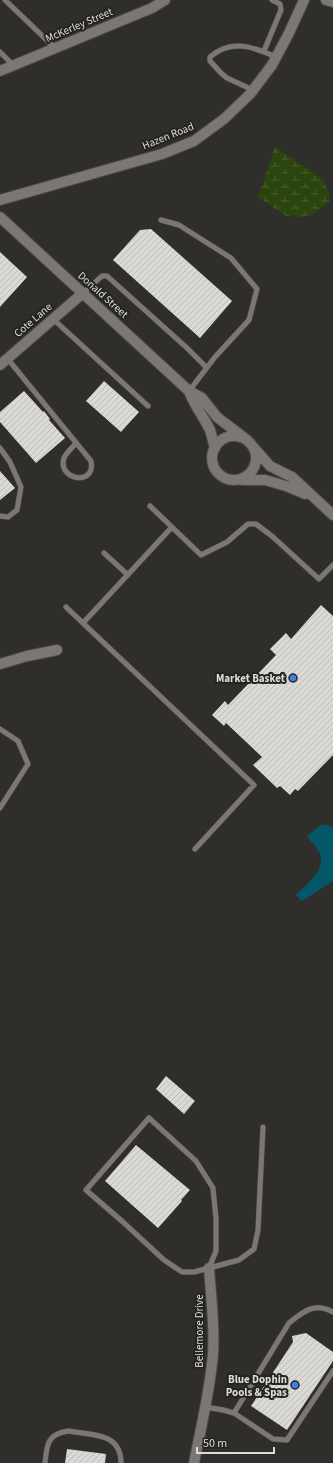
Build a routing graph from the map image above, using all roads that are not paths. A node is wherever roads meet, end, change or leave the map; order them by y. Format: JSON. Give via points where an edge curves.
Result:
{"nodes":[{"id":1,"x":5,"y":0,"type":"edge"},
{"id":2,"x":165,"y":0,"type":"edge"},
{"id":3,"x":272,"y":0,"type":"edge"},
{"id":4,"x":304,"y":0,"type":"edge"},
{"id":5,"x":326,"y":0,"type":"edge"},
{"id":6,"x":333,"y":2,"type":"edge"},
{"id":7,"x":55,"y":48,"type":"junction"},
{"id":8,"x":264,"y":51,"type":"junction"},
{"id":9,"x":0,"y":52,"type":"edge"},
{"id":10,"x":276,"y":56,"type":"junction"},
{"id":11,"x":13,"y":65,"type":"junction"},
{"id":12,"x":0,"y":71,"type":"edge"},
{"id":13,"x":253,"y":90,"type":"junction"},
{"id":14,"x":0,"y":200,"type":"edge"},
{"id":15,"x":0,"y":217,"type":"edge"},
{"id":16,"x":162,"y":220,"type":"dead end"},
{"id":17,"x":83,"y":293,"type":"junction"},
{"id":18,"x":53,"y":318,"type":"junction"},
{"id":19,"x":4,"y":362,"type":"edge"},
{"id":20,"x":206,"y":367,"type":"junction"},
{"id":21,"x":189,"y":391,"type":"junction"},
{"id":22,"x":148,"y":406,"type":"dead end"},
{"id":23,"x":76,"y":443,"type":"junction"},
{"id":24,"x":250,"y":443,"type":"junction"},
{"id":25,"x":0,"y":448,"type":"edge"},
{"id":26,"x":215,"y":448,"type":"junction"},
{"id":27,"x":238,"y":480,"type":"junction"},
{"id":28,"x":312,"y":497,"type":"junction"},
{"id":29,"x":150,"y":506,"type":"dead end"},
{"id":30,"x":333,"y":515,"type":"edge"},
{"id":31,"x":0,"y":516,"type":"edge"},
{"id":32,"x":172,"y":527,"type":"junction"},
{"id":33,"x":104,"y":553,"type":"dead end"},
{"id":34,"x":333,"y":565,"type":"edge"},
{"id":35,"x":128,"y":575,"type":"junction"},
{"id":36,"x":66,"y":607,"type":"dead end"},
{"id":37,"x":83,"y":623,"type":"junction"},
{"id":38,"x":57,"y":650,"type":"dead end"},
{"id":39,"x":0,"y":664,"type":"edge"},
{"id":40,"x":0,"y":729,"type":"edge"},
{"id":41,"x":0,"y":808,"type":"edge"},
{"id":42,"x":195,"y":849,"type":"dead end"},
{"id":43,"x":263,"y":1127,"type":"dead end"},
{"id":44,"x":209,"y":1268,"type":"junction"},
{"id":45,"x":333,"y":1312,"type":"edge"},
{"id":46,"x":333,"y":1371,"type":"edge"},
{"id":47,"x":205,"y":1407,"type":"junction"},
{"id":48,"x":234,"y":1413,"type":"junction"},
{"id":49,"x":45,"y":1463,"type":"edge"},
{"id":50,"x":121,"y":1463,"type":"edge"},
{"id":51,"x":194,"y":1463,"type":"edge"}],
"edges":[{"from":1,"to":7,"type":"lane"},
{"from":2,"to":7,"type":"street","name":"McKerley Street","via":[[152,8]]},
{"from":3,"to":8,"type":"lane","via":[[280,4],[281,10]]},
{"from":4,"to":10,"type":"street","name":"Hazen Road"},
{"from":5,"to":6,"type":"street"},
{"from":7,"to":11,"type":"street","name":"McKerley Street"},
{"from":8,"to":10,"type":"lane"},
{"from":8,"to":13,"type":"lane","via":[[238,45],[210,57],[210,61],[221,73]]},
{"from":9,"to":11,"type":"lane"},
{"from":10,"to":13,"type":"street","name":"Hazen Road"},
{"from":11,"to":12,"type":"street","name":"McKerley Street"},
{"from":13,"to":14,"type":"street","name":"Hazen Road","via":[[224,119],[194,141],[162,154]]},
{"from":15,"to":17,"type":"street","name":"Donald Street"},
{"from":16,"to":20,"type":"lane","via":[[179,225],[231,258],[257,289],[249,320]]},
{"from":17,"to":18,"type":"street","name":"Cote Lane"},
{"from":17,"to":20,"type":"lane","via":[[102,276],[107,276]]},
{"from":17,"to":21,"type":"street","name":"Donald Street"},
{"from":18,"to":19,"type":"street","name":"Cote Lane"},
{"from":18,"to":22,"type":"lane"},
{"from":19,"to":23,"type":"lane"},
{"from":20,"to":21,"type":"lane"},
{"from":21,"to":24,"type":"street","name":"Donald Street","via":[[202,398],[217,417]]},
{"from":21,"to":26,"type":"street","name":"Donald Street","via":[[210,432]]},
{"from":23,"to":23,"type":"lane","via":[[91,461],[92,467],[84,478],[77,479],[65,470],[63,464]]},
{"from":24,"to":26,"type":"street","via":[[233,436],[220,441]]},
{"from":24,"to":27,"type":"street","via":[[256,452],[255,467],[245,478]]},
{"from":24,"to":28,"type":"street","name":"Donald Street","via":[[270,466],[292,477]]},
{"from":25,"to":31,"type":"lane","via":[[10,462],[21,487],[17,510],[8,518]]},
{"from":26,"to":27,"type":"street","name":"Donald Street","via":[[212,461],[214,468],[224,478]]},
{"from":27,"to":28,"type":"street","name":"Donald Street","via":[[266,480]]},
{"from":28,"to":30,"type":"street","name":"Donald Street"},
{"from":29,"to":32,"type":"lane"},
{"from":32,"to":34,"type":"lane","via":[[201,555],[227,542],[248,524],[256,524],[319,580]]},
{"from":32,"to":35,"type":"lane"},
{"from":33,"to":35,"type":"lane"},
{"from":35,"to":37,"type":"lane"},
{"from":36,"to":37,"type":"lane"},
{"from":37,"to":42,"type":"lane","via":[[254,785]]},
{"from":38,"to":39,"type":"street"},
{"from":40,"to":41,"type":"lane","via":[[18,741],[28,764]]},
{"from":43,"to":44,"type":"lane","via":[[258,1230],[254,1249],[238,1260]]},
{"from":44,"to":44,"type":"lane","via":[[216,1251],[213,1188],[196,1161],[149,1118],[86,1190],[164,1260],[182,1272]]},
{"from":44,"to":47,"type":"street","name":"Bellemore Drive","via":[[213,1353]]},
{"from":45,"to":48,"type":"lane","via":[[325,1308],[314,1308],[289,1323]]},
{"from":46,"to":48,"type":"lane","via":[[287,1440],[273,1439]]},
{"from":47,"to":48,"type":"lane"},
{"from":47,"to":51,"type":"street","name":"Bellemore Drive"},
{"from":49,"to":50,"type":"lane","via":[[50,1439],[68,1431],[112,1440],[121,1456]]}]}
